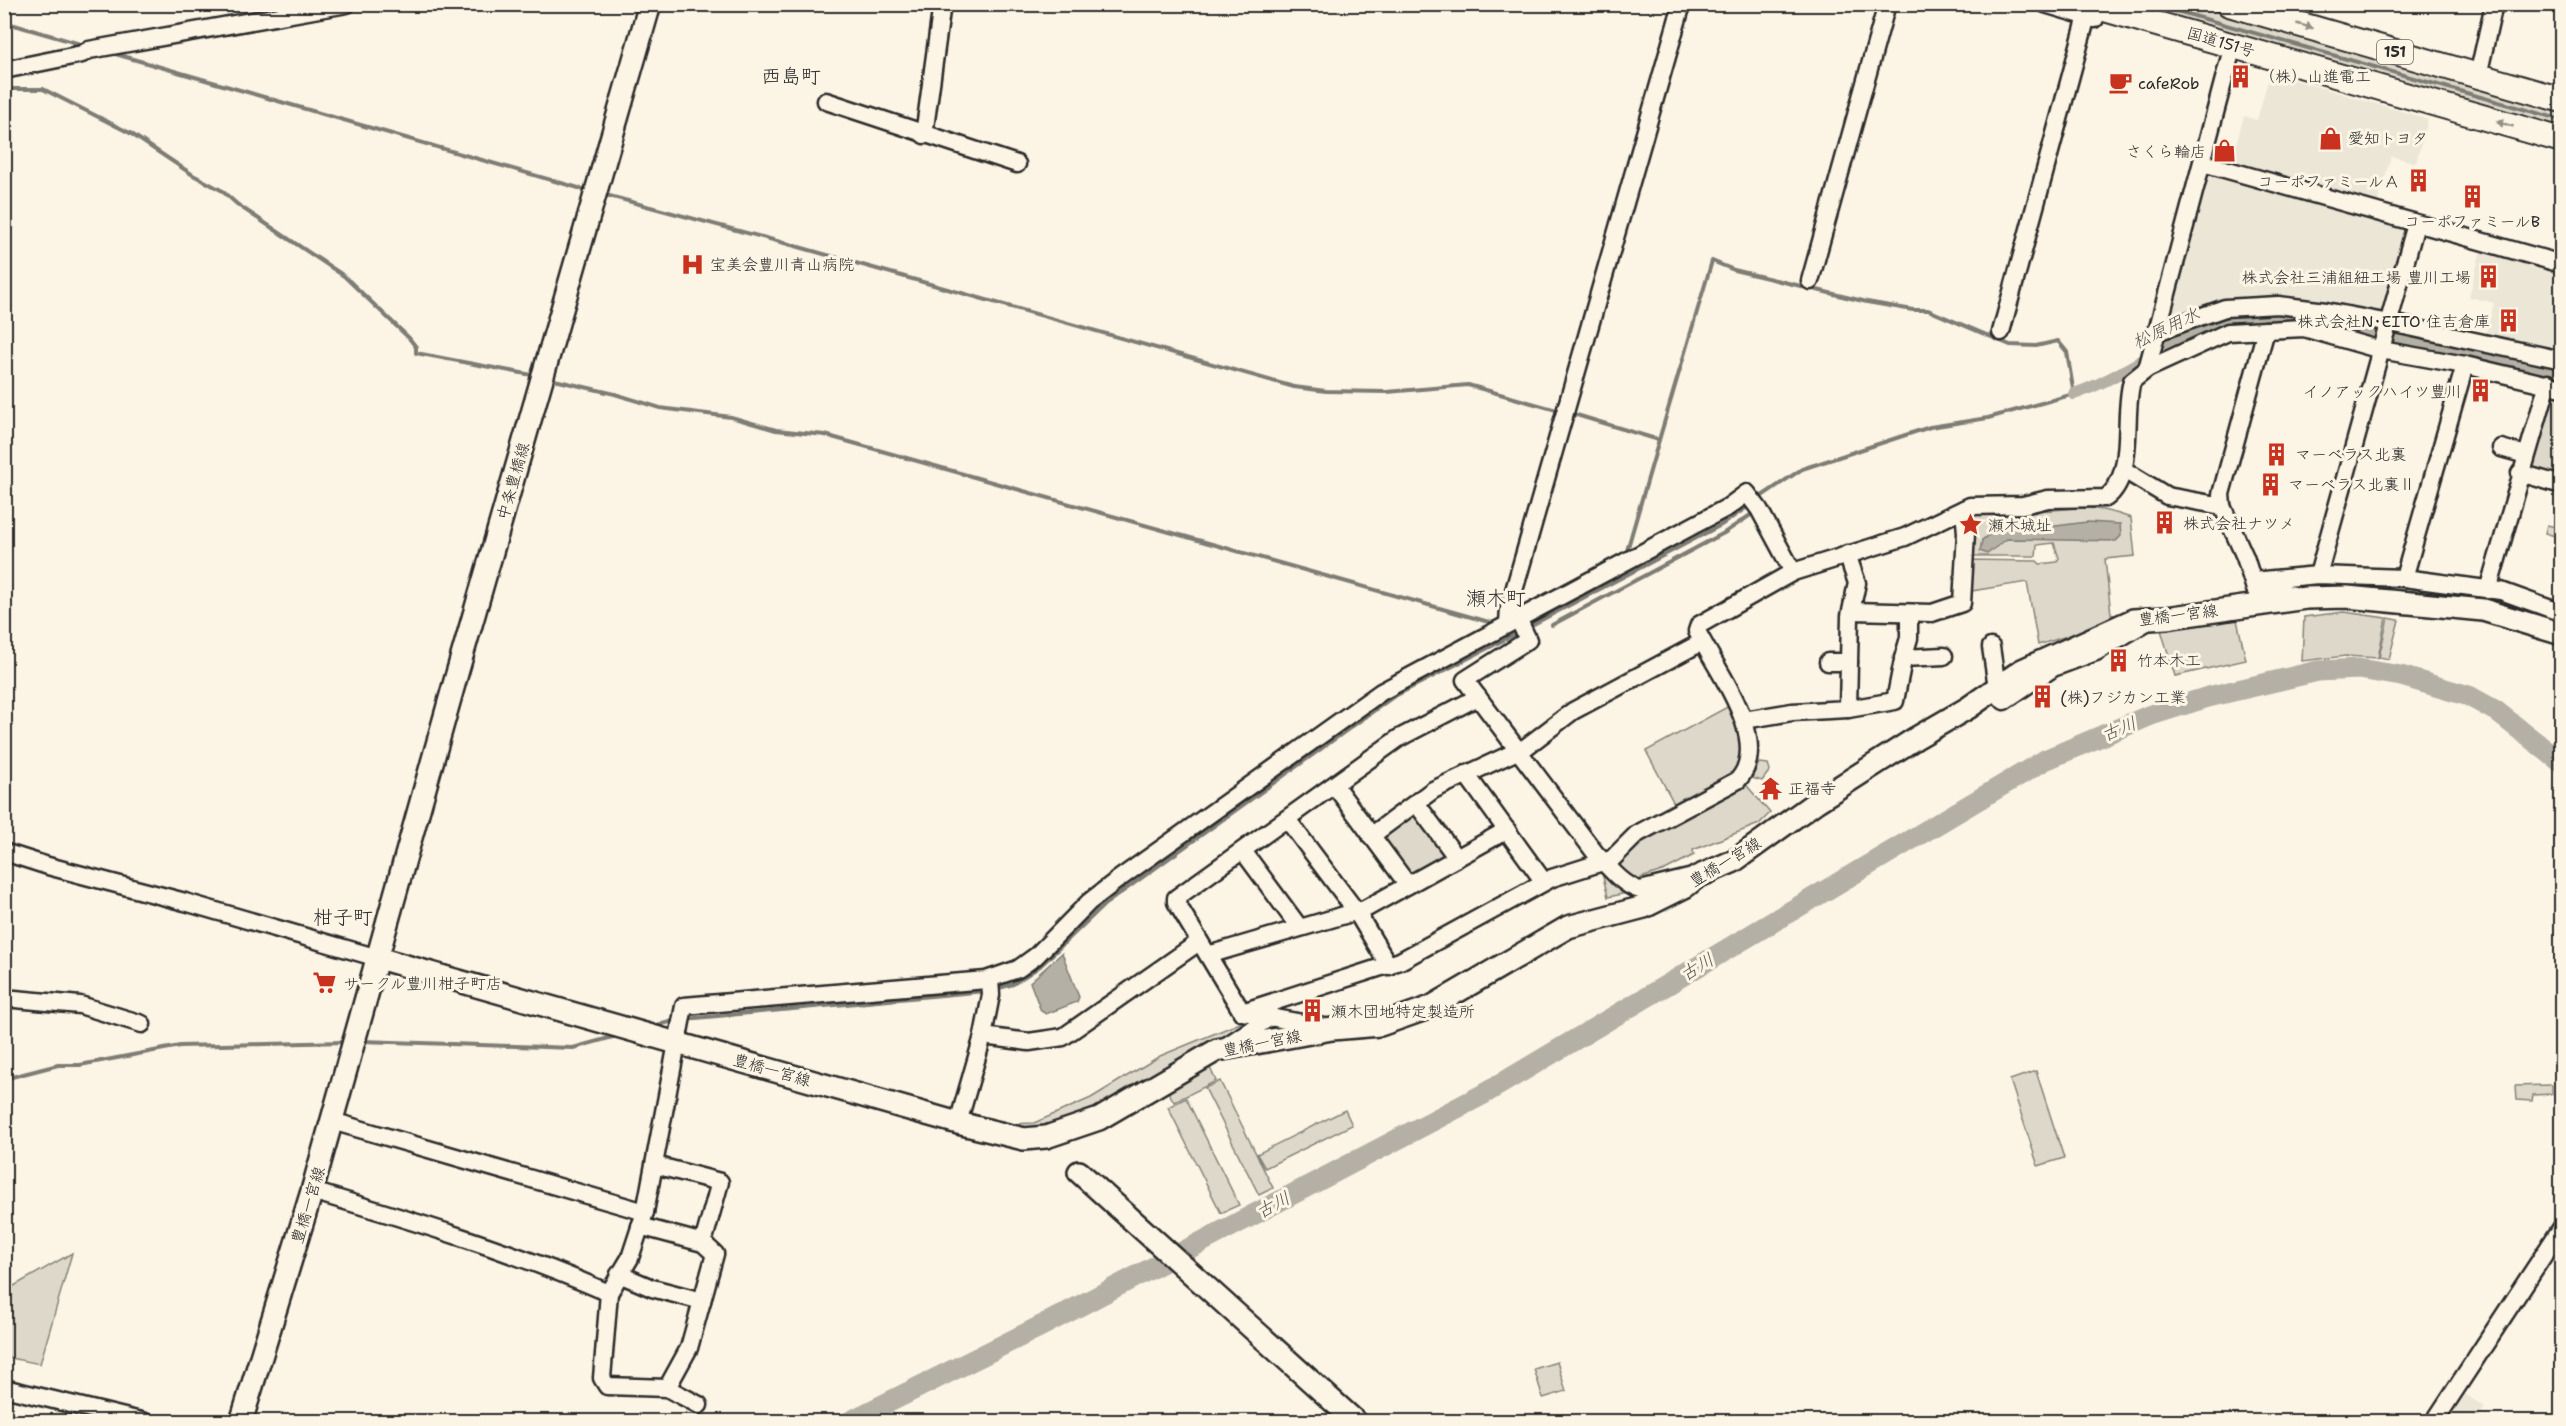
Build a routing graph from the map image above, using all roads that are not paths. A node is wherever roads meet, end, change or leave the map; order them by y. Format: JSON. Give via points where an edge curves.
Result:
{"nodes":[{"id":1,"x":347,"y":4,"type":"edge"},
{"id":2,"x":650,"y":4,"type":"edge"},
{"id":3,"x":942,"y":4,"type":"edge"},
{"id":4,"x":1682,"y":4,"type":"edge"},
{"id":5,"x":1887,"y":4,"type":"edge"},
{"id":6,"x":2045,"y":4,"type":"edge"},
{"id":7,"x":2494,"y":4,"type":"edge"},
{"id":8,"x":2240,"y":6,"type":"edge"},
{"id":9,"x":2087,"y":10,"type":"edge"},
{"id":10,"x":2233,"y":45,"type":"junction"},
{"id":11,"x":4,"y":70,"type":"edge"},
{"id":12,"x":2478,"y":75,"type":"junction"},
{"id":13,"x":2562,"y":100,"type":"edge"},
{"id":14,"x":826,"y":101,"type":"dead end"},
{"id":15,"x":924,"y":135,"type":"junction"},
{"id":16,"x":2562,"y":140,"type":"edge"},
{"id":17,"x":2203,"y":163,"type":"junction"},
{"id":18,"x":1017,"y":164,"type":"dead end"},
{"id":19,"x":2416,"y":224,"type":"junction"},
{"id":20,"x":2562,"y":264,"type":"edge"},
{"id":21,"x":1810,"y":281,"type":"dead end"},
{"id":22,"x":2387,"y":326,"type":"junction"},
{"id":23,"x":2266,"y":330,"type":"junction"},
{"id":24,"x":2001,"y":332,"type":"dead end"},
{"id":25,"x":2153,"y":338,"type":"junction"},
{"id":26,"x":2381,"y":348,"type":"junction"},
{"id":27,"x":2562,"y":360,"type":"edge"},
{"id":28,"x":2465,"y":365,"type":"junction"},
{"id":29,"x":2147,"y":367,"type":"junction"},
{"id":30,"x":2555,"y":385,"type":"edge"},
{"id":31,"x":2501,"y":448,"type":"dead end"},
{"id":32,"x":2526,"y":455,"type":"junction"},
{"id":33,"x":2124,"y":470,"type":"junction"},
{"id":34,"x":2520,"y":473,"type":"junction"},
{"id":35,"x":2562,"y":485,"type":"edge"},
{"id":36,"x":2222,"y":506,"type":"junction"},
{"id":37,"x":1964,"y":509,"type":"junction"},
{"id":38,"x":1847,"y":554,"type":"junction"},
{"id":39,"x":1793,"y":573,"type":"junction"},
{"id":40,"x":2318,"y":575,"type":"junction"},
{"id":41,"x":2404,"y":578,"type":"junction"},
{"id":42,"x":2253,"y":581,"type":"junction"},
{"id":43,"x":2488,"y":590,"type":"junction"},
{"id":44,"x":2306,"y":598,"type":"junction"},
{"id":45,"x":1852,"y":611,"type":"junction"},
{"id":46,"x":2562,"y":613,"type":"edge"},
{"id":47,"x":1909,"y":614,"type":"junction"},
{"id":48,"x":1513,"y":625,"type":"junction"},
{"id":49,"x":2562,"y":634,"type":"edge"},
{"id":50,"x":1702,"y":642,"type":"junction"},
{"id":51,"x":1991,"y":647,"type":"dead end"},
{"id":52,"x":1944,"y":656,"type":"dead end"},
{"id":53,"x":1904,"y":658,"type":"junction"},
{"id":54,"x":1828,"y":662,"type":"dead end"},
{"id":55,"x":1849,"y":662,"type":"junction"},
{"id":56,"x":1999,"y":686,"type":"junction"},
{"id":57,"x":1478,"y":697,"type":"junction"},
{"id":58,"x":1848,"y":709,"type":"junction"},
{"id":59,"x":1744,"y":720,"type":"junction"},
{"id":60,"x":1518,"y":750,"type":"junction"},
{"id":61,"x":1466,"y":774,"type":"junction"},
{"id":62,"x":1335,"y":786,"type":"junction"},
{"id":63,"x":1416,"y":803,"type":"junction"},
{"id":64,"x":1287,"y":819,"type":"junction"},
{"id":65,"x":1507,"y":830,"type":"junction"},
{"id":66,"x":1371,"y":836,"type":"junction"},
{"id":67,"x":1243,"y":851,"type":"junction"},
{"id":68,"x":4,"y":852,"type":"edge"},
{"id":69,"x":1458,"y":858,"type":"junction"},
{"id":70,"x":1604,"y":862,"type":"junction"},
{"id":71,"x":1697,"y":877,"type":"junction"},
{"id":72,"x":1544,"y":882,"type":"junction"},
{"id":73,"x":1408,"y":885,"type":"junction"},
{"id":74,"x":1356,"y":911,"type":"junction"},
{"id":75,"x":1299,"y":927,"type":"junction"},
{"id":76,"x":1203,"y":948,"type":"junction"},
{"id":77,"x":378,"y":958,"type":"junction"},
{"id":78,"x":1389,"y":966,"type":"junction"},
{"id":79,"x":991,"y":986,"type":"junction"},
{"id":80,"x":1308,"y":990,"type":"junction"},
{"id":81,"x":4,"y":999,"type":"edge"},
{"id":82,"x":1242,"y":1011,"type":"junction"},
{"id":83,"x":1270,"y":1017,"type":"junction"},
{"id":84,"x":142,"y":1024,"type":"dead end"},
{"id":85,"x":680,"y":1028,"type":"junction"},
{"id":86,"x":1332,"y":1029,"type":"junction"},
{"id":87,"x":982,"y":1036,"type":"junction"},
{"id":88,"x":1217,"y":1050,"type":"junction"},
{"id":89,"x":332,"y":1121,"type":"junction"},
{"id":90,"x":958,"y":1123,"type":"junction"},
{"id":91,"x":655,"y":1165,"type":"junction"},
{"id":92,"x":1079,"y":1172,"type":"dead end"},
{"id":93,"x":312,"y":1191,"type":"junction"},
{"id":94,"x":642,"y":1219,"type":"junction"},
{"id":95,"x":2562,"y":1227,"type":"edge"},
{"id":96,"x":703,"y":1243,"type":"junction"},
{"id":97,"x":619,"y":1274,"type":"junction"},
{"id":98,"x":609,"y":1293,"type":"junction"},
{"id":99,"x":702,"y":1301,"type":"junction"},
{"id":100,"x":4,"y":1388,"type":"edge"},
{"id":101,"x":667,"y":1388,"type":"junction"},
{"id":102,"x":699,"y":1405,"type":"dead end"},
{"id":103,"x":145,"y":1422,"type":"edge"},
{"id":104,"x":241,"y":1422,"type":"edge"},
{"id":105,"x":1356,"y":1422,"type":"edge"},
{"id":106,"x":2434,"y":1422,"type":"edge"}],
"edges":[{"from":1,"to":11,"type":"street","via":[[89,50]]},
{"from":2,"to":77,"type":"main road","name":"中条豊橋線"},
{"from":3,"to":15,"type":"street"},
{"from":4,"to":48,"type":"street","via":[[1509,608]]},
{"from":5,"to":21,"type":"street"},
{"from":6,"to":9,"type":"street"},
{"from":7,"to":12,"type":"street"},
{"from":8,"to":12,"type":"highway","number":"151","one_way":true},
{"from":9,"to":10,"type":"highway","name":"国道151号","number":"151"},
{"from":9,"to":24,"type":"street"},
{"from":16,"to":10,"type":"highway","name":"国道151号","number":"151","one_way":true},
{"from":10,"to":17,"type":"street"},
{"from":12,"to":13,"type":"highway","number":"151"},
{"from":14,"to":15,"type":"street"},
{"from":15,"to":18,"type":"street"},
{"from":17,"to":19,"type":"street"},
{"from":17,"to":25,"type":"street"},
{"from":19,"to":20,"type":"street"},
{"from":19,"to":22,"type":"street"},
{"from":22,"to":25,"type":"street","via":[[2300,307],[2248,306],[2210,311]]},
{"from":22,"to":26,"type":"street"},
{"from":22,"to":27,"type":"street"},
{"from":23,"to":26,"type":"street","via":[[2304,328]]},
{"from":23,"to":29,"type":"street","via":[[2221,334]]},
{"from":23,"to":36,"type":"street","via":[[2221,494]]},
{"from":25,"to":29,"type":"street"},
{"from":26,"to":28,"type":"street"},
{"from":26,"to":40,"type":"street"},
{"from":28,"to":30,"type":"street"},
{"from":28,"to":41,"type":"street"},
{"from":29,"to":33,"type":"street","via":[[2130,387]]},
{"from":30,"to":32,"type":"street"},
{"from":31,"to":32,"type":"street"},
{"from":32,"to":34,"type":"street"},
{"from":33,"to":36,"type":"street","via":[[2167,496]]},
{"from":33,"to":37,"type":"street","via":[[2111,495],[2099,500],[2048,499],[2023,505],[1982,504]]},
{"from":34,"to":35,"type":"street"},
{"from":34,"to":43,"type":"street"},
{"from":36,"to":42,"type":"street"},
{"from":37,"to":38,"type":"street","via":[[1905,537]]},
{"from":37,"to":47,"type":"street","via":[[1962,603],[1932,613]]},
{"from":38,"to":39,"type":"street"},
{"from":38,"to":45,"type":"street","via":[[1857,583]]},
{"from":39,"to":48,"type":"street","via":[[1747,493],[1631,567]]},
{"from":39,"to":50,"type":"street","via":[[1701,623],[1696,628]]},
{"from":40,"to":41,"type":"street"},
{"from":40,"to":42,"type":"street"},
{"from":41,"to":43,"type":"street"},
{"from":42,"to":44,"type":"street","via":[[2255,589],[2261,591]]},
{"from":43,"to":46,"type":"street"},
{"from":44,"to":49,"type":"main road","name":"豊橋一宮線","via":[[2367,598],[2483,610]]},
{"from":44,"to":56,"type":"main road","name":"豊橋一宮線","via":[[2125,623],[2029,666]]},
{"from":45,"to":47,"type":"street"},
{"from":45,"to":55,"type":"street"},
{"from":47,"to":53,"type":"street"},
{"from":48,"to":57,"type":"street","via":[[1528,638],[1526,641],[1462,676]]},
{"from":48,"to":79,"type":"street","via":[[1371,698],[1116,880],[1036,956]]},
{"from":50,"to":59,"type":"street"},
{"from":50,"to":60,"type":"street","via":[[1573,711]]},
{"from":51,"to":56,"type":"street"},
{"from":52,"to":53,"type":"street"},
{"from":53,"to":58,"type":"street","via":[[1895,701]]},
{"from":54,"to":55,"type":"street"},
{"from":55,"to":58,"type":"street"},
{"from":56,"to":71,"type":"main road","name":"豊橋一宮線","via":[[1816,802],[1734,861]]},
{"from":57,"to":60,"type":"street"},
{"from":57,"to":62,"type":"street","via":[[1399,738]]},
{"from":58,"to":59,"type":"street"},
{"from":59,"to":70,"type":"street","via":[[1751,755],[1738,780],[1637,834]]},
{"from":60,"to":61,"type":"street"},
{"from":60,"to":70,"type":"street"},
{"from":61,"to":63,"type":"street"},
{"from":61,"to":65,"type":"street"},
{"from":62,"to":64,"type":"street"},
{"from":62,"to":66,"type":"street"},
{"from":63,"to":66,"type":"street"},
{"from":63,"to":69,"type":"street"},
{"from":64,"to":67,"type":"street"},
{"from":64,"to":74,"type":"street"},
{"from":65,"to":69,"type":"street"},
{"from":65,"to":72,"type":"street"},
{"from":66,"to":73,"type":"street"},
{"from":67,"to":75,"type":"street"},
{"from":67,"to":76,"type":"street","via":[[1176,898]]},
{"from":68,"to":77,"type":"street"},
{"from":69,"to":73,"type":"street"},
{"from":70,"to":71,"type":"street","via":[[1640,890]]},
{"from":70,"to":72,"type":"street"},
{"from":71,"to":86,"type":"main road","name":"豊橋一宮線","via":[[1644,907],[1568,927],[1431,1006],[1380,1025]]},
{"from":72,"to":78,"type":"street"},
{"from":73,"to":74,"type":"street"},
{"from":74,"to":75,"type":"street"},
{"from":74,"to":78,"type":"street"},
{"from":75,"to":76,"type":"street"},
{"from":76,"to":82,"type":"street"},
{"from":76,"to":87,"type":"street","via":[[1063,1037],[1029,1042]]},
{"from":77,"to":85,"type":"main road","name":"豊橋一宮線","via":[[634,1031]]},
{"from":77,"to":89,"type":"main road","name":"豊橋一宮線"},
{"from":78,"to":80,"type":"street"},
{"from":79,"to":85,"type":"street","via":[[684,1006]]},
{"from":79,"to":87,"type":"street"},
{"from":80,"to":82,"type":"street"},
{"from":80,"to":83,"type":"street"},
{"from":81,"to":84,"type":"street","via":[[80,1005]]},
{"from":82,"to":83,"type":"street"},
{"from":83,"to":86,"type":"street"},
{"from":83,"to":88,"type":"street"},
{"from":85,"to":90,"type":"main road","name":"豊橋一宮線"},
{"from":85,"to":91,"type":"street"},
{"from":86,"to":88,"type":"main road","name":"豊橋一宮線"},
{"from":87,"to":90,"type":"street"},
{"from":88,"to":90,"type":"main road","name":"豊橋一宮線","via":[[1099,1119],[1046,1137],[1024,1139]]},
{"from":89,"to":93,"type":"main road","name":"豊橋一宮線"},
{"from":89,"to":94,"type":"street"},
{"from":91,"to":94,"type":"street"},
{"from":91,"to":96,"type":"street","via":[[720,1182]]},
{"from":92,"to":105,"type":"main road"},
{"from":93,"to":98,"type":"street","via":[[445,1230],[548,1266]]},
{"from":93,"to":104,"type":"main road","name":"豊橋一宮線"},
{"from":94,"to":96,"type":"street"},
{"from":94,"to":97,"type":"street","via":[[630,1258]]},
{"from":95,"to":106,"type":"street"},
{"from":96,"to":99,"type":"street","via":[[715,1254]]},
{"from":97,"to":98,"type":"street"},
{"from":97,"to":99,"type":"street","via":[[652,1288]]},
{"from":98,"to":101,"type":"street","via":[[602,1378],[607,1386]]},
{"from":99,"to":101,"type":"street","via":[[689,1348]]},
{"from":100,"to":103,"type":"street"},
{"from":101,"to":102,"type":"street"}]}
